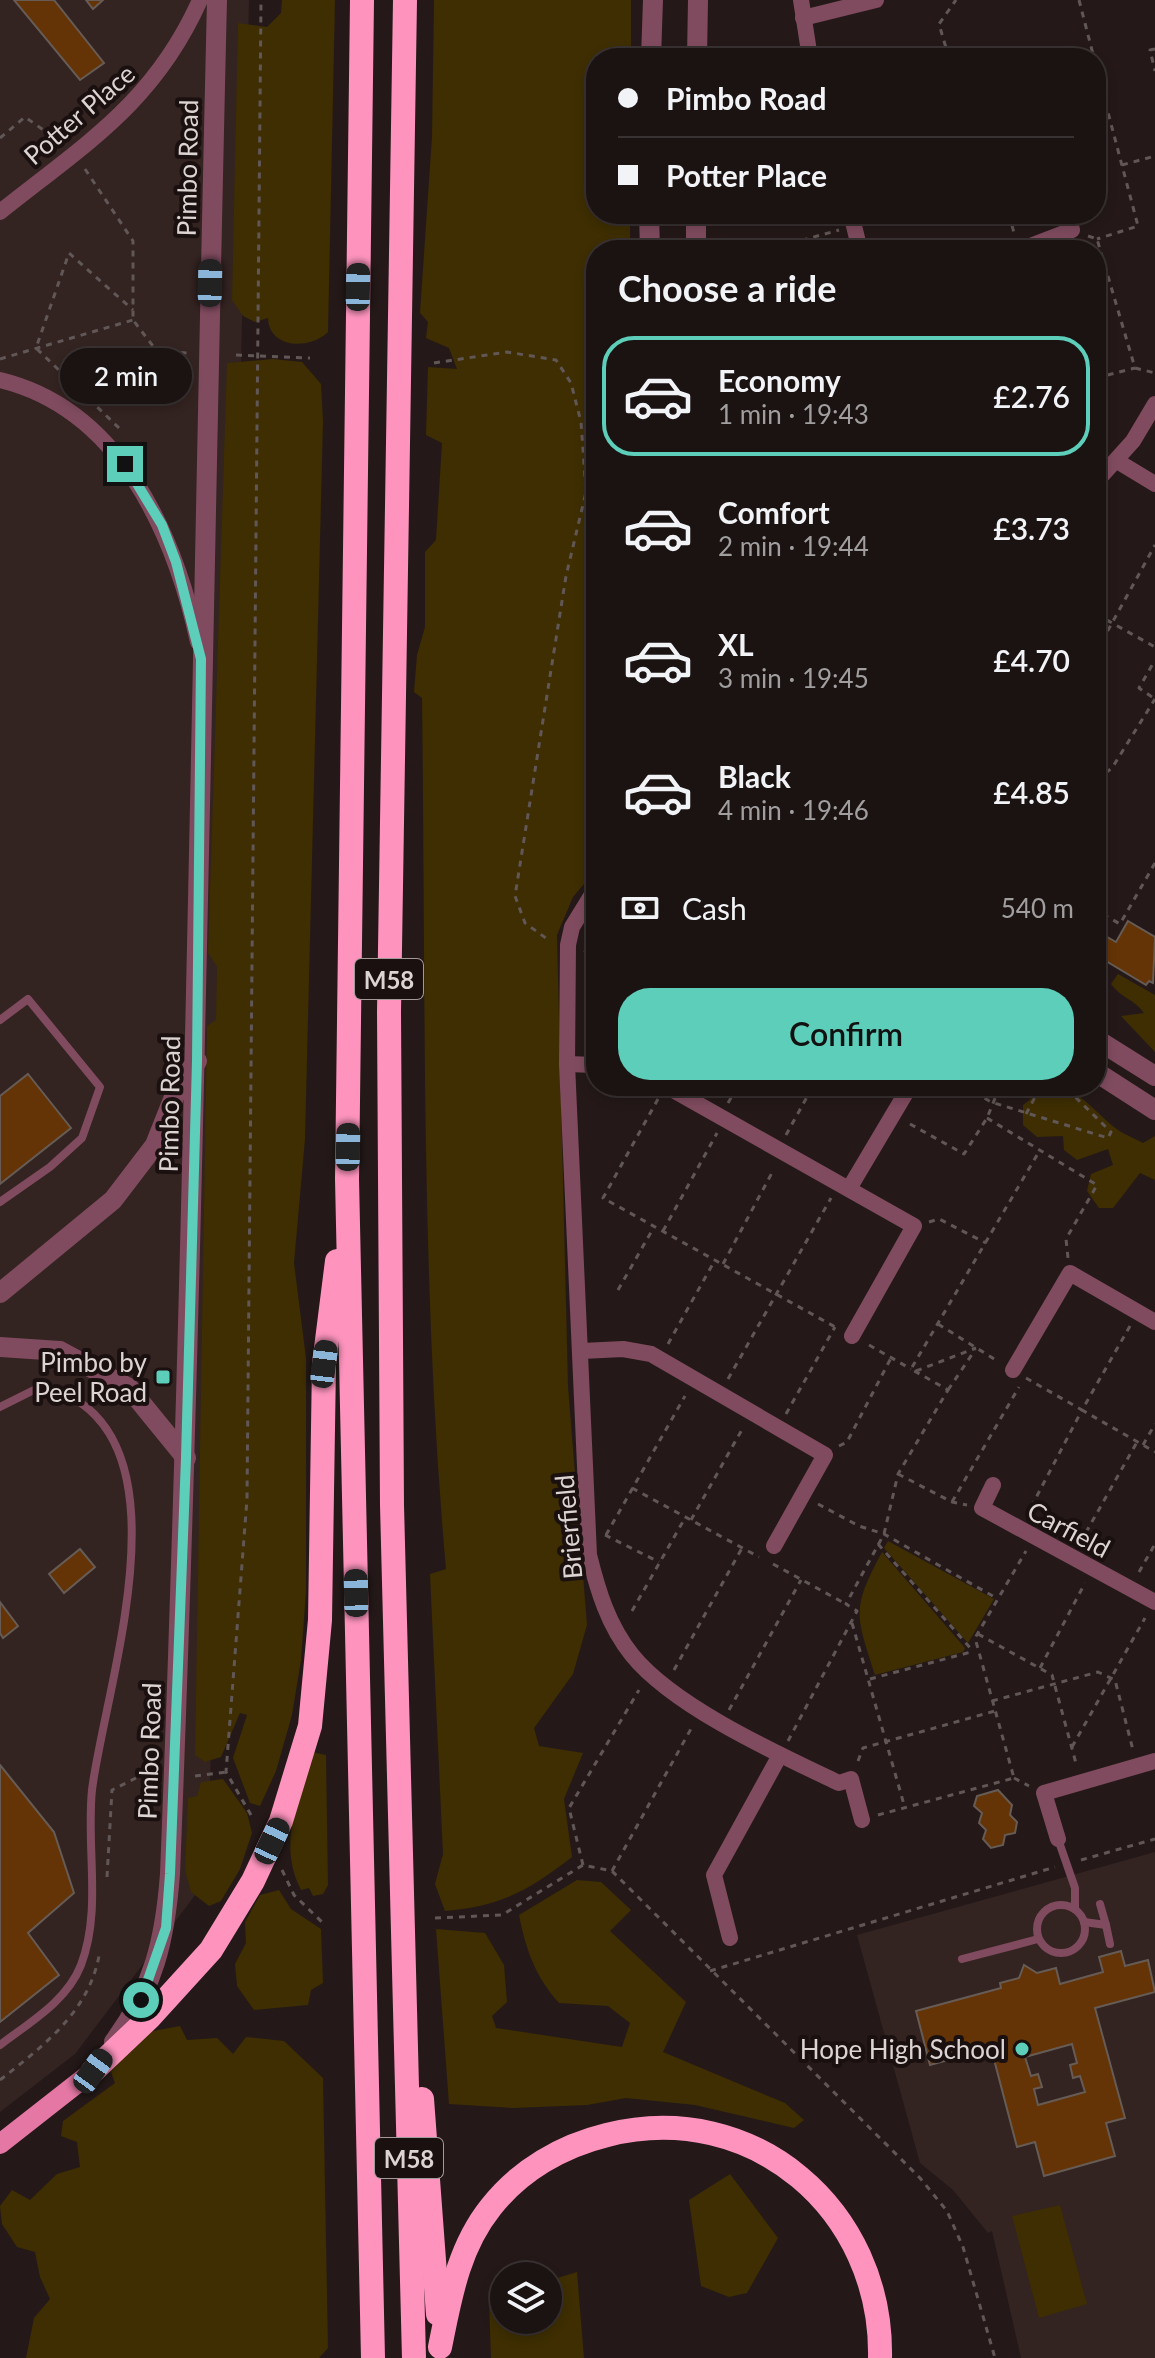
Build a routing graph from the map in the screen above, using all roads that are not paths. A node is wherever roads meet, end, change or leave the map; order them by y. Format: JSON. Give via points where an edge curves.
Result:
{"nodes":[{"id":1,"x":200,"y":0,"type":"edge"},
{"id":2,"x":217,"y":0,"type":"edge"},
{"id":3,"x":362,"y":0,"type":"edge"},
{"id":4,"x":405,"y":0,"type":"edge"},
{"id":5,"x":653,"y":0,"type":"edge"},
{"id":6,"x":698,"y":0,"type":"edge"},
{"id":7,"x":801,"y":0,"type":"edge"},
{"id":8,"x":876,"y":0,"type":"edge"},
{"id":9,"x":803,"y":18,"type":"junction"},
{"id":10,"x":651,"y":48,"type":"edge"},
{"id":11,"x":697,"y":48,"type":"edge"},
{"id":12,"x":808,"y":48,"type":"edge"},
{"id":13,"x":0,"y":212,"type":"edge"},
{"id":14,"x":1066,"y":224,"type":"edge"},
{"id":15,"x":1038,"y":240,"type":"edge"},
{"id":16,"x":0,"y":380,"type":"edge"},
{"id":17,"x":1155,"y":404,"type":"edge"},
{"id":18,"x":1117,"y":461,"type":"junction"},
{"id":19,"x":1106,"y":472,"type":"edge"},
{"id":20,"x":1155,"y":484,"type":"edge"},
{"id":21,"x":201,"y":659,"type":"junction"},
{"id":22,"x":586,"y":903,"type":"edge"},
{"id":23,"x":0,"y":1020,"type":"edge"},
{"id":24,"x":1106,"y":1045,"type":"edge"},
{"id":25,"x":197,"y":1061,"type":"junction"},
{"id":26,"x":567,"y":1064,"type":"junction"},
{"id":27,"x":586,"y":1065,"type":"edge"},
{"id":28,"x":1155,"y":1076,"type":"edge"},
{"id":29,"x":1106,"y":1078,"type":"edge"},
{"id":30,"x":684,"y":1096,"type":"edge"},
{"id":31,"x":904,"y":1096,"type":"edge"},
{"id":32,"x":1155,"y":1110,"type":"edge"},
{"id":33,"x":347,"y":1179,"type":"junction"},
{"id":34,"x":845,"y":1185,"type":"junction"},
{"id":35,"x":0,"y":1202,"type":"edge"},
{"id":36,"x":0,"y":1293,"type":"edge"},
{"id":37,"x":1155,"y":1322,"type":"edge"},
{"id":38,"x":852,"y":1336,"type":"road end"},
{"id":39,"x":0,"y":1347,"type":"edge"},
{"id":40,"x":582,"y":1351,"type":"junction"},
{"id":41,"x":1013,"y":1370,"type":"road end"},
{"id":42,"x":0,"y":1407,"type":"edge"},
{"id":43,"x":186,"y":1458,"type":"junction"},
{"id":44,"x":993,"y":1485,"type":"dead end"},
{"id":45,"x":774,"y":1546,"type":"dead end"},
{"id":46,"x":1154,"y":1602,"type":"edge"},
{"id":47,"x":780,"y":1755,"type":"junction"},
{"id":48,"x":1155,"y":1761,"type":"edge"},
{"id":49,"x":862,"y":1820,"type":"road end"},
{"id":50,"x":1058,"y":1839,"type":"joint"},
{"id":51,"x":1100,"y":1904,"type":"dead end"},
{"id":52,"x":1075,"y":1909,"type":"junction"},
{"id":53,"x":1084,"y":1922,"type":"junction"},
{"id":54,"x":1106,"y":1925,"type":"junction"},
{"id":55,"x":730,"y":1938,"type":"dead end"},
{"id":56,"x":1038,"y":1939,"type":"junction"},
{"id":57,"x":1110,"y":1944,"type":"dead end"},
{"id":58,"x":405,"y":1958,"type":"junction"},
{"id":59,"x":962,"y":1959,"type":"dead end"},
{"id":60,"x":0,"y":2045,"type":"edge"},
{"id":61,"x":93,"y":2071,"type":"junction"},
{"id":62,"x":0,"y":2144,"type":"edge"},
{"id":63,"x":440,"y":2353,"type":"edge"},
{"id":64,"x":373,"y":2358,"type":"edge"},
{"id":65,"x":414,"y":2358,"type":"edge"},
{"id":66,"x":880,"y":2358,"type":"edge"}],
"edges":[{"from":1,"to":13,"type":"street","name":"Potter Place","via":[[171,56],[137,100]]},
{"from":2,"to":21,"type":"street","name":"Pimbo Road"},
{"from":3,"to":33,"type":"highway","number":"M58"},
{"from":4,"to":58,"type":"highway","number":"M58","via":[[389,1012],[392,1505]]},
{"from":5,"to":10,"type":"street"},
{"from":6,"to":11,"type":"street"},
{"from":7,"to":9,"type":"street"},
{"from":8,"to":9,"type":"street"},
{"from":9,"to":12,"type":"street"},
{"from":14,"to":15,"type":"street"},
{"from":16,"to":21,"type":"street","via":[[69,411],[125,464],[162,525]]},
{"from":17,"to":18,"type":"street"},
{"from":18,"to":19,"type":"street"},
{"from":18,"to":20,"type":"street"},
{"from":21,"to":25,"type":"street","name":"Pimbo Road"},
{"from":22,"to":26,"type":"street","name":"Brierfield","via":[[568,945]]},
{"from":23,"to":35,"type":"lane","via":[[28,999],[100,1087],[82,1138]]},
{"from":24,"to":28,"type":"street"},
{"from":25,"to":36,"type":"street","via":[[178,1087],[155,1145],[113,1200]]},
{"from":25,"to":43,"type":"street","name":"Pimbo Road"},
{"from":26,"to":27,"type":"street"},
{"from":26,"to":40,"type":"street","name":"Brierfield"},
{"from":29,"to":32,"type":"street"},
{"from":30,"to":34,"type":"street"},
{"from":31,"to":34,"type":"street"},
{"from":33,"to":61,"type":"highway","via":[[324,1364],[320,1620],[310,1726],[281,1821],[253,1881],[211,1950]]},
{"from":33,"to":64,"type":"highway","number":"M58"},
{"from":34,"to":38,"type":"street","via":[[914,1226]]},
{"from":37,"to":41,"type":"street","via":[[1070,1273]]},
{"from":39,"to":43,"type":"street","via":[[60,1351],[129,1388]]},
{"from":40,"to":45,"type":"street","via":[[623,1349],[660,1358],[825,1455]]},
{"from":40,"to":47,"type":"street","name":"Brierfield","via":[[589,1555],[599,1598],[626,1647],[665,1686]]},
{"from":42,"to":60,"type":"lane","via":[[42,1386],[93,1412],[118,1445],[126,1468],[130,1557],[124,1631],[92,1792],[92,1902],[82,1962],[72,1985]]},
{"from":43,"to":61,"type":"street","name":"Pimbo Road","via":[[166,1928],[141,2000]]},
{"from":44,"to":46,"type":"street","name":"Carfield","via":[[982,1508]]},
{"from":47,"to":49,"type":"street","name":"Brierfield","via":[[839,1783],[851,1779]]},
{"from":47,"to":55,"type":"street","via":[[714,1875]]},
{"from":48,"to":50,"type":"street","via":[[1044,1793]]},
{"from":50,"to":52,"type":"lane","via":[[1075,1888]]},
{"from":51,"to":54,"type":"lane"},
{"from":52,"to":53,"type":"lane"},
{"from":52,"to":56,"type":"lane","via":[[1060,1905],[1045,1910],[1037,1923]]},
{"from":53,"to":54,"type":"lane"},
{"from":53,"to":56,"type":"lane","via":[[1084,1939],[1073,1951],[1057,1954]]},
{"from":54,"to":57,"type":"lane"},
{"from":56,"to":59,"type":"lane"},
{"from":58,"to":63,"type":"highway","via":[[427,2148]]},
{"from":58,"to":65,"type":"highway","number":"M58"},
{"from":61,"to":62,"type":"main road","name":"Pimbo Road"},
{"from":63,"to":66,"type":"highway","via":[[454,2277],[490,2207],[533,2167],[585,2140],[662,2126],[744,2143],[781,2161],[828,2204],[857,2245],[870,2279],[879,2317]]}]}
